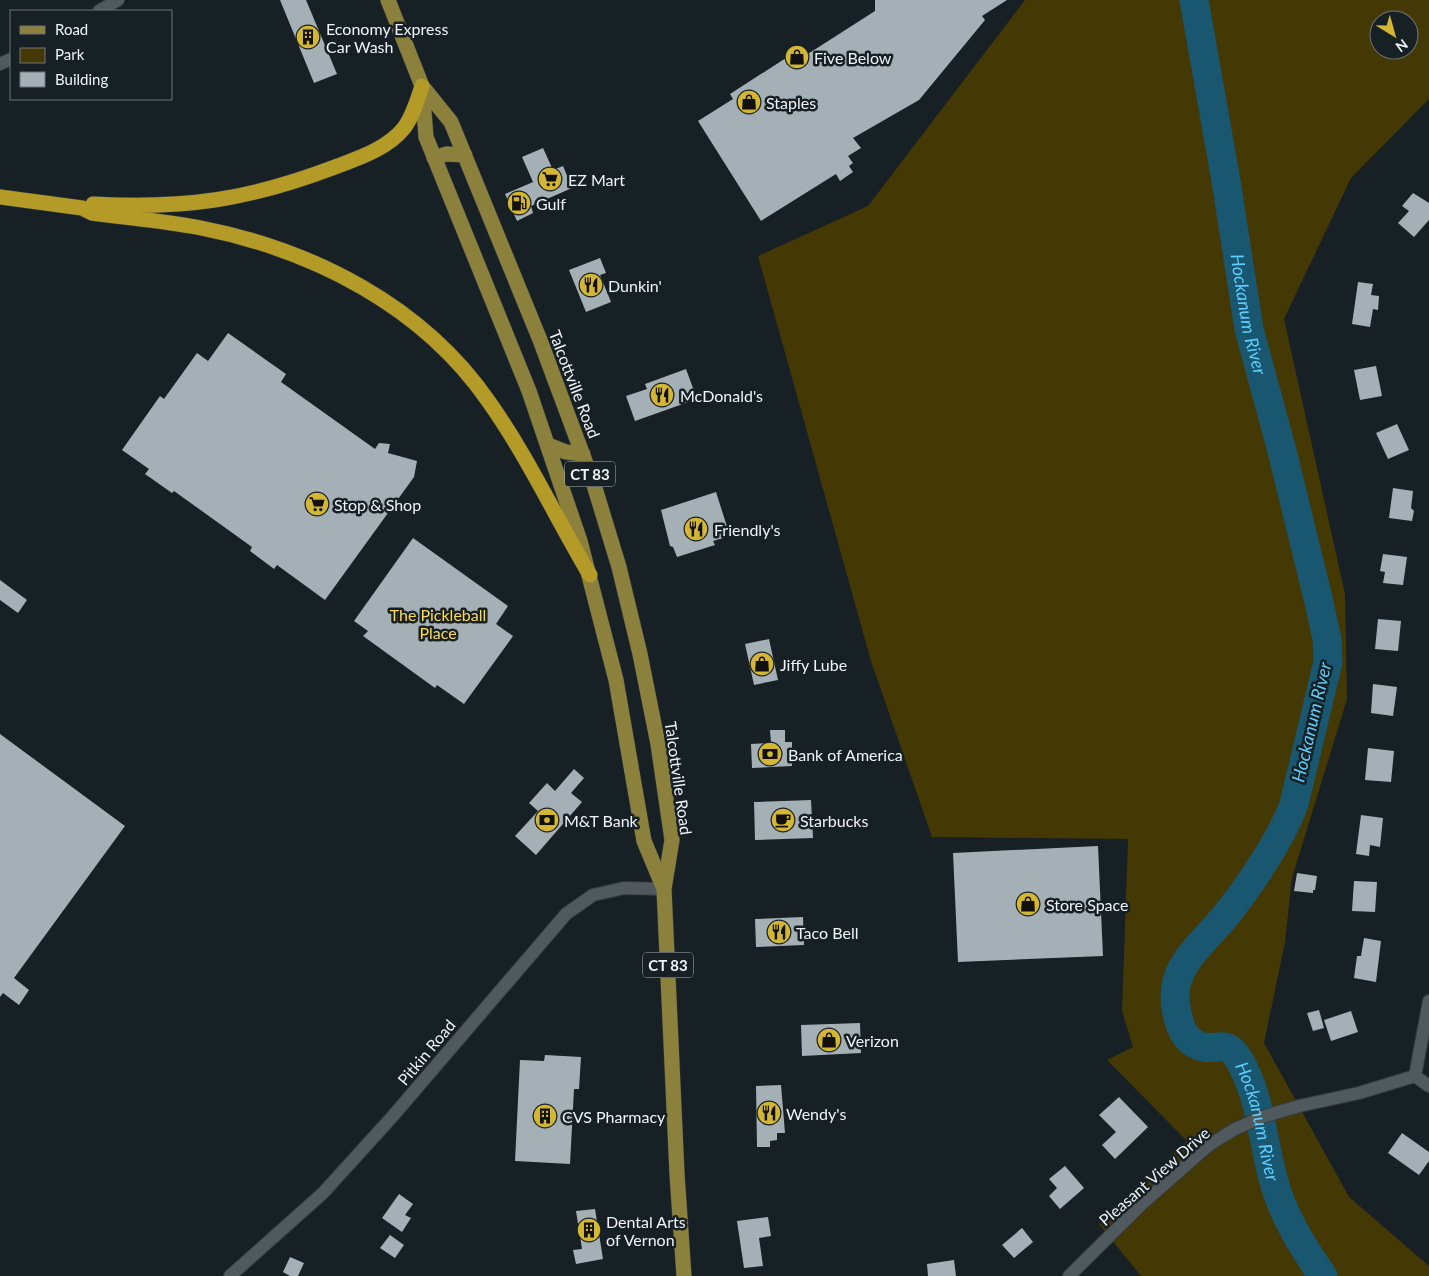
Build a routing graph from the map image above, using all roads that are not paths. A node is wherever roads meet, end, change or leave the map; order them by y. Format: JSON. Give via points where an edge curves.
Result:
{"nodes":[{"id":1,"x":118,"y":0,"type":"edge"},
{"id":2,"x":388,"y":0,"type":"edge"},
{"id":3,"x":101,"y":10,"type":"edge"},
{"id":4,"x":422,"y":86,"type":"junction"},
{"id":5,"x":465,"y":155,"type":"junction"},
{"id":6,"x":434,"y":158,"type":"junction"},
{"id":7,"x":0,"y":197,"type":"edge"},
{"id":8,"x":82,"y":208,"type":"junction"},
{"id":9,"x":548,"y":445,"type":"junction"},
{"id":10,"x":583,"y":454,"type":"junction"},
{"id":11,"x":590,"y":575,"type":"junction"},
{"id":12,"x":664,"y":889,"type":"junction"},
{"id":13,"x":1429,"y":1001,"type":"edge"},
{"id":14,"x":1415,"y":1076,"type":"junction"},
{"id":15,"x":1429,"y":1086,"type":"edge"},
{"id":16,"x":230,"y":1276,"type":"edge"},
{"id":17,"x":684,"y":1276,"type":"edge"},
{"id":18,"x":1068,"y":1276,"type":"edge"}],
"edges":[{"from":1,"to":3,"type":"street"},
{"from":2,"to":4,"type":"main road","name":"Talcottville Road","number":"CT 83"},
{"from":4,"to":5,"type":"main road","name":"Talcottville Road","number":"CT 83","via":[[451,122]]},
{"from":4,"to":6,"type":"main road","name":"Talcottville Road","number":"CT 83","via":[[426,137]]},
{"from":4,"to":8,"type":"highway","via":[[410,118],[393,138],[373,152],[317,174],[268,190],[212,202],[141,206],[93,204]]},
{"from":5,"to":6,"type":"main road","via":[[446,154]]},
{"from":5,"to":10,"type":"main road","name":"Talcottville Road","number":"CT 83"},
{"from":6,"to":9,"type":"main road","name":"Talcottville Road","number":"CT 83"},
{"from":7,"to":8,"type":"highway"},
{"from":8,"to":11,"type":"highway","via":[[92,213],[203,228],[260,244],[338,274],[395,307],[447,351],[489,401]]},
{"from":9,"to":10,"type":"main road"},
{"from":9,"to":11,"type":"main road","name":"Talcottville Road","number":"CT 83"},
{"from":10,"to":12,"type":"main road","name":"Talcottville Road","number":"CT 83","via":[[607,524],[631,613],[658,744],[672,840]]},
{"from":11,"to":12,"type":"main road","name":"Talcottville Road","number":"CT 83","via":[[616,680],[644,841]]},
{"from":12,"to":16,"type":"street","name":"Pitkin Road","via":[[624,888],[593,895],[566,914],[323,1193]]},
{"from":12,"to":17,"type":"main road","name":"Talcottville Road","number":"CT 83"},
{"from":13,"to":14,"type":"street"},
{"from":14,"to":15,"type":"street"},
{"from":14,"to":18,"type":"street","name":"Pleasant View Drive","via":[[1299,1106],[1248,1123],[1209,1145]]}]}
